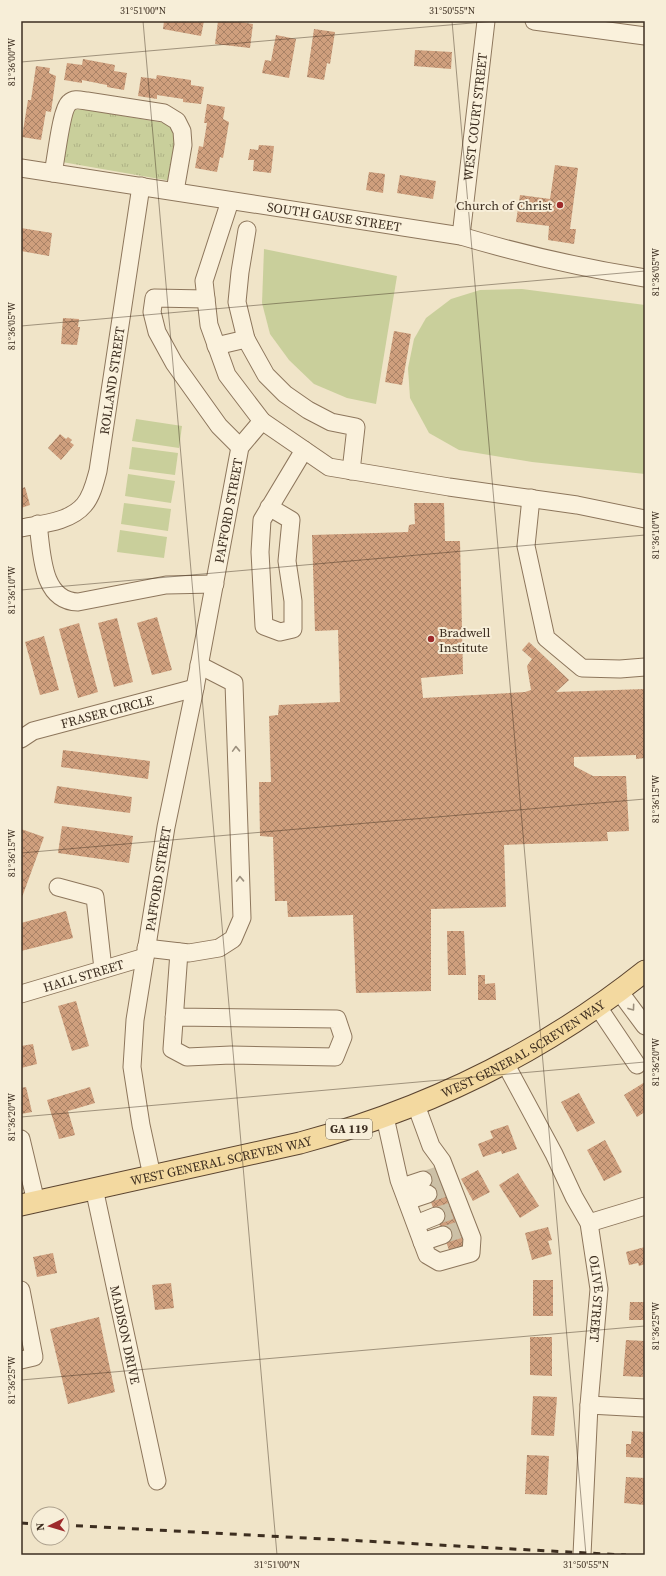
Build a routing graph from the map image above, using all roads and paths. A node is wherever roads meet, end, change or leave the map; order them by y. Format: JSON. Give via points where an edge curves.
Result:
{"nodes":[{"id":1,"x":486,"y":21,"type":"edge"},
{"id":2,"x":534,"y":21,"type":"edge"},
{"id":3,"x":645,"y":36,"type":"edge"},
{"id":4,"x":21,"y":168,"type":"edge"},
{"id":5,"x":53,"y":173,"type":"junction"},
{"id":6,"x":142,"y":186,"type":"junction"},
{"id":7,"x":175,"y":191,"type":"junction"},
{"id":8,"x":230,"y":201,"type":"junction"},
{"id":9,"x":247,"y":230,"type":"dead end"},
{"id":10,"x":461,"y":236,"type":"junction"},
{"id":11,"x":645,"y":278,"type":"edge"},
{"id":12,"x":206,"y":299,"type":"junction"},
{"id":13,"x":246,"y":339,"type":"junction"},
{"id":14,"x":216,"y":346,"type":"junction"},
{"id":15,"x":262,"y":421,"type":"junction"},
{"id":16,"x":240,"y":447,"type":"junction"},
{"id":17,"x":304,"y":450,"type":"junction"},
{"id":18,"x":351,"y":471,"type":"junction"},
{"id":19,"x":531,"y":498,"type":"junction"},
{"id":20,"x":269,"y":507,"type":"junction"},
{"id":21,"x":645,"y":519,"type":"edge"},
{"id":22,"x":38,"y":524,"type":"junction"},
{"id":23,"x":21,"y":528,"type":"edge"},
{"id":24,"x":215,"y":584,"type":"junction"},
{"id":25,"x":199,"y":665,"type":"junction"},
{"id":26,"x":645,"y":667,"type":"edge"},
{"id":27,"x":195,"y":688,"type":"junction"},
{"id":28,"x":21,"y":739,"type":"edge"},
{"id":29,"x":58,"y":887,"type":"dead end"},
{"id":30,"x":146,"y":952,"type":"junction"},
{"id":31,"x":179,"y":952,"type":"junction"},
{"id":32,"x":103,"y":969,"type":"junction"},
{"id":33,"x":645,"y":971,"type":"edge"},
{"id":34,"x":620,"y":991,"type":"junction"},
{"id":35,"x":21,"y":994,"type":"edge"},
{"id":36,"x":598,"y":1007,"type":"junction"},
{"id":37,"x":174,"y":1017,"type":"junction"},
{"id":38,"x":645,"y":1026,"type":"edge"},
{"id":39,"x":505,"y":1063,"type":"junction"},
{"id":40,"x":637,"y":1065,"type":"dead end"},
{"id":41,"x":416,"y":1105,"type":"junction"},
{"id":42,"x":385,"y":1117,"type":"junction"},
{"id":43,"x":21,"y":1139,"type":"edge"},
{"id":44,"x":152,"y":1176,"type":"junction"},
{"id":45,"x":438,"y":1183,"type":"junction"},
{"id":46,"x":94,"y":1188,"type":"junction"},
{"id":47,"x":404,"y":1194,"type":"junction"},
{"id":48,"x":28,"y":1203,"type":"edge"},
{"id":49,"x":645,"y":1206,"type":"edge"},
{"id":50,"x":449,"y":1212,"type":"junction"},
{"id":51,"x":416,"y":1224,"type":"junction"},
{"id":52,"x":589,"y":1224,"type":"junction"},
{"id":53,"x":457,"y":1231,"type":"junction"},
{"id":54,"x":422,"y":1242,"type":"junction"},
{"id":55,"x":21,"y":1290,"type":"edge"},
{"id":56,"x":21,"y":1360,"type":"edge"},
{"id":57,"x":589,"y":1405,"type":"junction"},
{"id":58,"x":645,"y":1408,"type":"edge"},
{"id":59,"x":157,"y":1481,"type":"dead end"},
{"id":60,"x":582,"y":1555,"type":"edge"}],
"edges":[{"from":1,"to":10,"type":"street","name":"WEST COURT STREET"},
{"from":2,"to":3,"type":"street"},
{"from":4,"to":5,"type":"street","name":"SOUTH GAUSE STREET"},
{"from":5,"to":6,"type":"street","name":"SOUTH GAUSE STREET"},
{"from":5,"to":7,"type":"street","via":[[64,113],[68,103],[75,99],[164,113],[177,121],[182,131],[183,144]]},
{"from":6,"to":7,"type":"street","name":"SOUTH GAUSE STREET"},
{"from":6,"to":22,"type":"street","name":"ROLLAND STREET","via":[[98,471],[85,505],[77,512],[58,520]]},
{"from":7,"to":8,"type":"street","name":"SOUTH GAUSE STREET"},
{"from":8,"to":10,"type":"street","name":"SOUTH GAUSE STREET"},
{"from":8,"to":12,"type":"street","via":[[204,281]]},
{"from":9,"to":13,"type":"street","via":[[237,302]]},
{"from":10,"to":11,"type":"street","name":"SOUTH GAUSE STREET","via":[[508,250]]},
{"from":12,"to":14,"type":"street","via":[[208,325]]},
{"from":12,"to":16,"type":"street","via":[[154,298],[152,312],[157,332],[174,363],[219,426]]},
{"from":13,"to":14,"type":"street"},
{"from":13,"to":18,"type":"street","via":[[266,374],[285,394],[331,422],[356,427]]},
{"from":14,"to":15,"type":"street","via":[[227,375]]},
{"from":15,"to":16,"type":"street","name":"PAFFORD STREET"},
{"from":15,"to":17,"type":"street"},
{"from":16,"to":24,"type":"street","name":"PAFFORD STREET"},
{"from":17,"to":18,"type":"street","via":[[329,467]]},
{"from":17,"to":20,"type":"street"},
{"from":18,"to":19,"type":"street"},
{"from":19,"to":21,"type":"street"},
{"from":19,"to":26,"type":"street","via":[[526,546],[546,638],[582,668]]},
{"from":20,"to":20,"type":"street","via":[[262,520],[260,552],[264,626],[280,632],[293,629],[293,601],[287,562],[291,520]]},
{"from":22,"to":23,"type":"street","name":"ROLLAND STREET"},
{"from":22,"to":24,"type":"street","via":[[50,586],[70,602],[166,585]]},
{"from":24,"to":25,"type":"street","name":"PAFFORD STREET"},
{"from":25,"to":27,"type":"street","name":"PAFFORD STREET"},
{"from":31,"to":25,"type":"street","one_way":true,"via":[[197,953],[219,948],[233,939],[242,918],[234,683]]},
{"from":27,"to":28,"type":"street","name":"FRASER CIRCLE","via":[[33,731]]},
{"from":27,"to":30,"type":"street","name":"PAFFORD STREET","via":[[166,827]]},
{"from":29,"to":32,"type":"street","via":[[95,897]]},
{"from":30,"to":31,"type":"street"},
{"from":30,"to":32,"type":"street","name":"HALL STREET"},
{"from":30,"to":44,"type":"street","name":"PAFFORD STREET","via":[[135,1020],[132,1067]]},
{"from":31,"to":37,"type":"street"},
{"from":32,"to":35,"type":"street","name":"HALL STREET"},
{"from":33,"to":34,"type":"main road","name":"WEST GENERAL SCREVEN WAY","number":"GA 119"},
{"from":34,"to":36,"type":"main road","name":"WEST GENERAL SCREVEN WAY","number":"GA 119"},
{"from":34,"to":38,"type":"street","one_way":true},
{"from":36,"to":39,"type":"main road","name":"WEST GENERAL SCREVEN WAY","number":"GA 119"},
{"from":36,"to":40,"type":"street"},
{"from":37,"to":37,"type":"street","via":[[172,1049],[187,1057],[335,1057],[343,1037],[337,1019]]},
{"from":39,"to":41,"type":"main road","name":"WEST GENERAL SCREVEN WAY","number":"GA 119"},
{"from":39,"to":52,"type":"street","name":"OLIVE STREET"},
{"from":41,"to":42,"type":"main road","name":"WEST GENERAL SCREVEN WAY","number":"GA 119"},
{"from":41,"to":45,"type":"street","via":[[431,1146],[442,1161]]},
{"from":42,"to":44,"type":"main road","name":"WEST GENERAL SCREVEN WAY","number":"GA 119","via":[[300,1143]]},
{"from":42,"to":47,"type":"street"},
{"from":43,"to":48,"type":"street"},
{"from":44,"to":46,"type":"main road","name":"WEST GENERAL SCREVEN WAY","number":"GA 119"},
{"from":45,"to":47,"type":"street"},
{"from":45,"to":50,"type":"street"},
{"from":46,"to":48,"type":"main road","name":"WEST GENERAL SCREVEN WAY","number":"GA 119"},
{"from":46,"to":59,"type":"street","name":"MADISON DRIVE"},
{"from":47,"to":51,"type":"street"},
{"from":49,"to":52,"type":"street"},
{"from":50,"to":51,"type":"street"},
{"from":50,"to":53,"type":"street"},
{"from":51,"to":54,"type":"street"},
{"from":52,"to":57,"type":"street","name":"OLIVE STREET","via":[[599,1289]]},
{"from":53,"to":54,"type":"street"},
{"from":53,"to":54,"type":"street","via":[[472,1238],[471,1253],[440,1262],[427,1255]]},
{"from":55,"to":56,"type":"street","via":[[34,1357]]},
{"from":57,"to":58,"type":"street"},
{"from":57,"to":60,"type":"street","name":"OLIVE STREET"}]}
